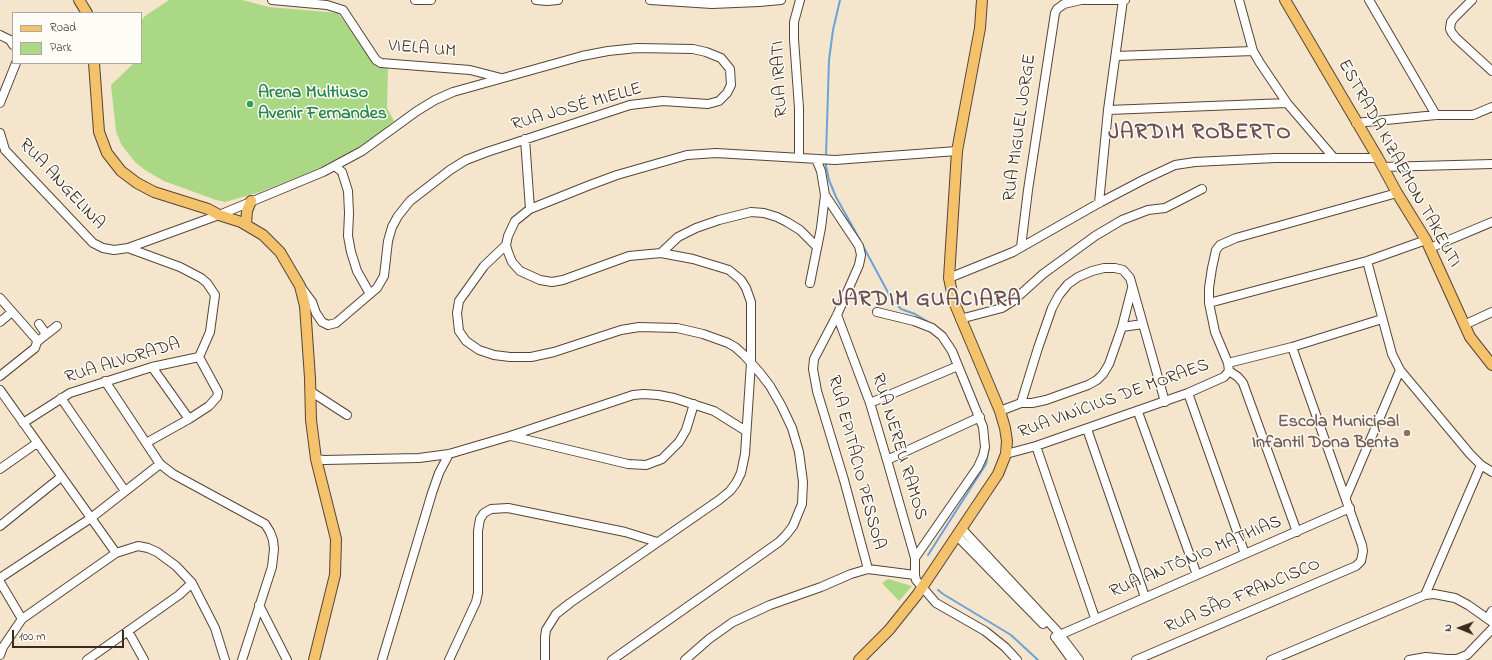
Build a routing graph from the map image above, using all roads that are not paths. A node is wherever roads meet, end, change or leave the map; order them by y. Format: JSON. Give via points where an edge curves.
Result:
{"nodes":[{"id":1,"x":80,"y":0,"type":"edge"},
{"id":2,"x":272,"y":0,"type":"edge"},
{"id":3,"x":415,"y":0,"type":"edge"},
{"id":4,"x":431,"y":0,"type":"edge"},
{"id":5,"x":536,"y":0,"type":"edge"},
{"id":6,"x":558,"y":0,"type":"edge"},
{"id":7,"x":650,"y":0,"type":"edge"},
{"id":8,"x":781,"y":0,"type":"edge"},
{"id":9,"x":800,"y":0,"type":"edge"},
{"id":10,"x":982,"y":0,"type":"edge"},
{"id":11,"x":1124,"y":0,"type":"edge"},
{"id":12,"x":1239,"y":0,"type":"edge"},
{"id":13,"x":1285,"y":0,"type":"edge"},
{"id":14,"x":1369,"y":0,"type":"edge"},
{"id":15,"x":1472,"y":0,"type":"edge"},
{"id":16,"x":86,"y":12,"type":"edge"},
{"id":17,"x":0,"y":35,"type":"edge"},
{"id":18,"x":12,"y":43,"type":"edge"},
{"id":19,"x":1253,"y":51,"type":"junction"},
{"id":20,"x":1116,"y":56,"type":"junction"},
{"id":21,"x":16,"y":64,"type":"edge"},
{"id":22,"x":94,"y":64,"type":"edge"},
{"id":23,"x":1492,"y":71,"type":"edge"},
{"id":24,"x":9,"y":78,"type":"junction"},
{"id":25,"x":502,"y":78,"type":"junction"},
{"id":26,"x":0,"y":81,"type":"edge"},
{"id":27,"x":0,"y":103,"type":"edge"},
{"id":28,"x":1286,"y":103,"type":"junction"},
{"id":29,"x":1492,"y":107,"type":"edge"},
{"id":30,"x":1108,"y":110,"type":"junction"},
{"id":31,"x":1436,"y":115,"type":"junction"},
{"id":32,"x":1356,"y":123,"type":"junction"},
{"id":33,"x":0,"y":133,"type":"edge"},
{"id":34,"x":525,"y":139,"type":"junction"},
{"id":35,"x":799,"y":142,"type":"junction"},
{"id":36,"x":3,"y":151,"type":"edge"},
{"id":37,"x":957,"y":151,"type":"junction"},
{"id":38,"x":796,"y":155,"type":"junction"},
{"id":39,"x":1334,"y":158,"type":"junction"},
{"id":40,"x":816,"y":159,"type":"junction"},
{"id":41,"x":1380,"y":162,"type":"junction"},
{"id":42,"x":1492,"y":164,"type":"edge"},
{"id":43,"x":335,"y":166,"type":"junction"},
{"id":44,"x":1202,"y":189,"type":"dead end"},
{"id":45,"x":1397,"y":193,"type":"junction"},
{"id":46,"x":825,"y":195,"type":"junction"},
{"id":47,"x":251,"y":201,"type":"junction"},
{"id":48,"x":1099,"y":203,"type":"junction"},
{"id":49,"x":530,"y":209,"type":"junction"},
{"id":50,"x":219,"y":215,"type":"junction"},
{"id":51,"x":1492,"y":222,"type":"edge"},
{"id":52,"x":246,"y":225,"type":"junction"},
{"id":53,"x":1428,"y":244,"type":"junction"},
{"id":54,"x":506,"y":245,"type":"junction"},
{"id":55,"x":817,"y":247,"type":"junction"},
{"id":56,"x":1021,"y":247,"type":"junction"},
{"id":57,"x":128,"y":248,"type":"junction"},
{"id":58,"x":660,"y":253,"type":"junction"},
{"id":59,"x":1367,"y":260,"type":"junction"},
{"id":60,"x":949,"y":278,"type":"junction"},
{"id":61,"x":810,"y":283,"type":"dead end"},
{"id":62,"x":300,"y":286,"type":"junction"},
{"id":63,"x":1132,"y":287,"type":"junction"},
{"id":64,"x":370,"y":294,"type":"junction"},
{"id":65,"x":215,"y":295,"type":"joint"},
{"id":66,"x":0,"y":298,"type":"edge"},
{"id":67,"x":1209,"y":303,"type":"junction"},
{"id":68,"x":12,"y":312,"type":"junction"},
{"id":69,"x":877,"y":312,"type":"dead end"},
{"id":70,"x":1492,"y":312,"type":"edge"},
{"id":71,"x":837,"y":315,"type":"junction"},
{"id":72,"x":960,"y":319,"type":"junction"},
{"id":73,"x":1382,"y":319,"type":"junction"},
{"id":74,"x":0,"y":322,"type":"edge"},
{"id":75,"x":39,"y":324,"type":"dead end"},
{"id":76,"x":1143,"y":324,"type":"junction"},
{"id":77,"x":1464,"y":325,"type":"junction"},
{"id":78,"x":57,"y":326,"type":"dead end"},
{"id":79,"x":1122,"y":327,"type":"junction"},
{"id":80,"x":46,"y":334,"type":"junction"},
{"id":81,"x":37,"y":342,"type":"junction"},
{"id":82,"x":1292,"y":347,"type":"junction"},
{"id":83,"x":199,"y":357,"type":"junction"},
{"id":84,"x":751,"y":363,"type":"junction"},
{"id":85,"x":1492,"y":365,"type":"edge"},
{"id":86,"x":958,"y":366,"type":"junction"},
{"id":87,"x":152,"y":367,"type":"junction"},
{"id":88,"x":1229,"y":367,"type":"junction"},
{"id":89,"x":1400,"y":370,"type":"junction"},
{"id":90,"x":0,"y":376,"type":"edge"},
{"id":91,"x":105,"y":381,"type":"junction"},
{"id":92,"x":0,"y":390,"type":"edge"},
{"id":93,"x":310,"y":391,"type":"junction"},
{"id":94,"x":1188,"y":393,"type":"junction"},
{"id":95,"x":61,"y":398,"type":"junction"},
{"id":96,"x":1165,"y":402,"type":"junction"},
{"id":97,"x":870,"y":403,"type":"junction"},
{"id":98,"x":1021,"y":403,"type":"junction"},
{"id":99,"x":694,"y":404,"type":"junction"},
{"id":100,"x":1000,"y":411,"type":"junction"},
{"id":101,"x":1138,"y":412,"type":"junction"},
{"id":102,"x":347,"y":415,"type":"dead end"},
{"id":103,"x":980,"y":416,"type":"junction"},
{"id":104,"x":189,"y":419,"type":"junction"},
{"id":105,"x":23,"y":423,"type":"junction"},
{"id":106,"x":1087,"y":429,"type":"junction"},
{"id":107,"x":746,"y":431,"type":"junction"},
{"id":108,"x":510,"y":436,"type":"junction"},
{"id":109,"x":37,"y":443,"type":"junction"},
{"id":110,"x":146,"y":444,"type":"junction"},
{"id":111,"x":1036,"y":446,"type":"junction"},
{"id":112,"x":449,"y":454,"type":"junction"},
{"id":113,"x":1006,"y":454,"type":"junction"},
{"id":114,"x":316,"y":459,"type":"junction"},
{"id":115,"x":887,"y":460,"type":"junction"},
{"id":116,"x":160,"y":464,"type":"junction"},
{"id":117,"x":1481,"y":465,"type":"junction"},
{"id":118,"x":0,"y":469,"type":"edge"},
{"id":119,"x":1492,"y":472,"type":"edge"},
{"id":120,"x":62,"y":477,"type":"junction"},
{"id":121,"x":125,"y":491,"type":"junction"},
{"id":122,"x":1346,"y":497,"type":"junction"},
{"id":123,"x":1350,"y":508,"type":"junction"},
{"id":124,"x":91,"y":518,"type":"junction"},
{"id":125,"x":0,"y":526,"type":"edge"},
{"id":126,"x":960,"y":532,"type":"junction"},
{"id":127,"x":1297,"y":532,"type":"junction"},
{"id":128,"x":658,"y":542,"type":"junction"},
{"id":129,"x":116,"y":553,"type":"junction"},
{"id":130,"x":1245,"y":554,"type":"junction"},
{"id":131,"x":915,"y":558,"type":"junction"},
{"id":132,"x":868,"y":569,"type":"junction"},
{"id":133,"x":915,"y":575,"type":"junction"},
{"id":134,"x":1197,"y":575,"type":"junction"},
{"id":135,"x":0,"y":578,"type":"edge"},
{"id":136,"x":0,"y":582,"type":"edge"},
{"id":137,"x":192,"y":583,"type":"junction"},
{"id":138,"x":922,"y":588,"type":"junction"},
{"id":139,"x":1425,"y":595,"type":"junction"},
{"id":140,"x":1145,"y":597,"type":"junction"},
{"id":141,"x":259,"y":605,"type":"junction"},
{"id":142,"x":1492,"y":611,"type":"edge"},
{"id":143,"x":1094,"y":618,"type":"junction"},
{"id":144,"x":22,"y":619,"type":"junction"},
{"id":145,"x":1490,"y":620,"type":"edge"},
{"id":146,"x":1492,"y":629,"type":"edge"},
{"id":147,"x":128,"y":631,"type":"junction"},
{"id":148,"x":1057,"y":635,"type":"junction"},
{"id":149,"x":0,"y":655,"type":"edge"},
{"id":150,"x":87,"y":660,"type":"edge"},
{"id":151,"x":144,"y":660,"type":"edge"},
{"id":152,"x":225,"y":660,"type":"edge"},
{"id":153,"x":242,"y":660,"type":"edge"},
{"id":154,"x":287,"y":660,"type":"edge"},
{"id":155,"x":314,"y":660,"type":"edge"},
{"id":156,"x":382,"y":660,"type":"edge"},
{"id":157,"x":449,"y":660,"type":"edge"},
{"id":158,"x":545,"y":660,"type":"edge"},
{"id":159,"x":612,"y":660,"type":"edge"},
{"id":160,"x":685,"y":660,"type":"edge"},
{"id":161,"x":859,"y":660,"type":"edge"},
{"id":162,"x":1018,"y":660,"type":"edge"},
{"id":163,"x":1072,"y":660,"type":"edge"},
{"id":164,"x":1079,"y":660,"type":"edge"},
{"id":165,"x":1136,"y":660,"type":"edge"},
{"id":166,"x":1271,"y":660,"type":"edge"},
{"id":167,"x":1409,"y":660,"type":"edge"}],
"edges":[{"from":1,"to":16,"type":"main road"},
{"from":2,"to":25,"type":"street","name":"VIELA UM","via":[[328,5],[343,10],[381,64],[470,70]]},
{"from":3,"to":4,"type":"street"},
{"from":5,"to":6,"type":"street"},
{"from":7,"to":8,"type":"street","via":[[712,4]]},
{"from":9,"to":35,"type":"street","name":"RUA IRATI","via":[[794,22]]},
{"from":10,"to":37,"type":"main road","via":[[980,28]]},
{"from":11,"to":20,"type":"street"},
{"from":11,"to":56,"type":"street","name":"RUA MIGUEL JORGE","via":[[1074,1],[1060,6],[1055,13]]},
{"from":12,"to":19,"type":"street"},
{"from":13,"to":32,"type":"main road","name":"ESTRADA KIZAEMON TAKEUTI"},
{"from":14,"to":31,"type":"street"},
{"from":15,"to":23,"type":"street","via":[[1454,18],[1450,29],[1456,38]]},
{"from":17,"to":18,"type":"street"},
{"from":19,"to":20,"type":"street"},
{"from":19,"to":28,"type":"street"},
{"from":20,"to":30,"type":"street"},
{"from":21,"to":24,"type":"street"},
{"from":22,"to":50,"type":"main road","via":[[99,132],[107,153],[121,171],[136,183],[154,192]]},
{"from":24,"to":26,"type":"street"},
{"from":24,"to":27,"type":"street"},
{"from":25,"to":34,"type":"street","name":"RUA JOSÉ MIELLE","via":[[582,56],[637,48],[693,49],[721,58],[730,69],[731,85],[719,101],[708,104],[663,100],[630,105]]},
{"from":25,"to":43,"type":"street","name":"RUA JOSÉ MIELLE","via":[[435,100],[362,151]]},
{"from":28,"to":30,"type":"street"},
{"from":28,"to":39,"type":"street"},
{"from":29,"to":31,"type":"street","via":[[1473,115]]},
{"from":30,"to":48,"type":"street"},
{"from":31,"to":32,"type":"street"},
{"from":32,"to":41,"type":"main road","name":"ESTRADA KIZAEMON TAKEUTI"},
{"from":33,"to":36,"type":"street","name":"RUA ANGELINA"},
{"from":34,"to":49,"type":"street"},
{"from":34,"to":64,"type":"street","name":"RUA JOSÉ MIELLE","via":[[466,160],[410,201],[392,227],[384,276]]},
{"from":35,"to":38,"type":"street","name":"RUA IRATI"},
{"from":35,"to":40,"type":"street","via":[[804,151]]},
{"from":36,"to":57,"type":"street","name":"RUA ANGELINA","via":[[93,243],[114,250]]},
{"from":37,"to":40,"type":"street","via":[[835,160]]},
{"from":37,"to":60,"type":"main road"},
{"from":38,"to":40,"type":"street"},
{"from":38,"to":49,"type":"street","via":[[688,155],[617,175]]},
{"from":39,"to":41,"type":"street"},
{"from":39,"to":48,"type":"street","via":[[1184,163],[1145,179]]},
{"from":40,"to":46,"type":"street"},
{"from":41,"to":42,"type":"street"},
{"from":41,"to":45,"type":"main road","name":"ESTRADA KIZAEMON TAKEUTI"},
{"from":43,"to":47,"type":"street","name":"RUA JOSÉ MIELLE"},
{"from":43,"to":64,"type":"street","via":[[342,172],[348,191],[350,252]]},
{"from":44,"to":72,"type":"street","via":[[1165,208],[1148,210],[1122,220],[1095,236],[1043,274],[1002,308]]},
{"from":45,"to":53,"type":"main road","name":"ESTRADA KIZAEMON TAKEUTI"},
{"from":45,"to":67,"type":"street","via":[[1236,238],[1220,245],[1216,250]]},
{"from":46,"to":55,"type":"street"},
{"from":46,"to":71,"type":"street","name":"RUA EPITÁCIO PESSOA","via":[[859,246],[861,255]]},
{"from":47,"to":50,"type":"street","name":"RUA JOSÉ MIELLE"},
{"from":47,"to":52,"type":"main road","via":[[246,211]]},
{"from":48,"to":56,"type":"street"},
{"from":49,"to":54,"type":"street","via":[[515,221]]},
{"from":50,"to":52,"type":"main road"},
{"from":50,"to":57,"type":"street","name":"RUA JOSÉ MIELLE"},
{"from":51,"to":53,"type":"street"},
{"from":52,"to":62,"type":"main road","via":[[263,235],[280,252]]},
{"from":53,"to":59,"type":"street"},
{"from":53,"to":77,"type":"main road","name":"ESTRADA KIZAEMON TAKEUTI"},
{"from":54,"to":58,"type":"street","via":[[512,262],[520,271],[540,280],[552,282],[629,256]]},
{"from":54,"to":84,"type":"street","via":[[484,266],[459,301],[459,331],[466,341],[479,350],[494,355],[531,357],[621,330],[664,327],[698,332],[718,339],[744,355]]},
{"from":55,"to":58,"type":"street","via":[[788,222],[764,213],[751,212],[696,228],[678,237]]},
{"from":55,"to":61,"type":"street"},
{"from":56,"to":60,"type":"street"},
{"from":57,"to":65,"type":"street","name":"RUA ANGELINA","via":[[194,274],[207,283]]},
{"from":58,"to":84,"type":"street","via":[[714,264],[729,270],[741,280],[751,302]]},
{"from":59,"to":67,"type":"street"},
{"from":59,"to":73,"type":"street"},
{"from":60,"to":72,"type":"main road"},
{"from":62,"to":64,"type":"street","name":"RUA JOSÉ MIELLE","via":[[312,302],[316,314],[328,325],[336,323]]},
{"from":62,"to":93,"type":"main road","via":[[305,306]]},
{"from":63,"to":76,"type":"street"},
{"from":63,"to":79,"type":"street"},
{"from":63,"to":98,"type":"street","via":[[1126,273],[1115,268],[1092,271],[1068,284],[1052,308]]},
{"from":65,"to":83,"type":"street","name":"RUA ALVORADA","via":[[210,332]]},
{"from":66,"to":68,"type":"street"},
{"from":67,"to":88,"type":"street","via":[[1215,332]]},
{"from":68,"to":74,"type":"street"},
{"from":68,"to":81,"type":"street"},
{"from":69,"to":86,"type":"street","via":[[932,328],[947,343]]},
{"from":70,"to":77,"type":"street"},
{"from":71,"to":97,"type":"street","name":"RUA NEREU RAMOS"},
{"from":71,"to":132,"type":"street","name":"RUA EPITÁCIO PESSOA","via":[[814,359],[813,369]]},
{"from":72,"to":100,"type":"main road"},
{"from":73,"to":82,"type":"street"},
{"from":73,"to":89,"type":"street","via":[[1392,354]]},
{"from":75,"to":80,"type":"street"},
{"from":76,"to":79,"type":"street"},
{"from":76,"to":96,"type":"street"},
{"from":77,"to":85,"type":"main road","name":"ESTRADA KIZAEMON TAKEUTI","via":[[1474,343]]},
{"from":78,"to":80,"type":"street"},
{"from":79,"to":98,"type":"street","via":[[1109,364],[1097,380],[1046,400]]},
{"from":80,"to":81,"type":"street"},
{"from":81,"to":90,"type":"street","via":[[35,348]]},
{"from":82,"to":88,"type":"street"},
{"from":82,"to":122,"type":"street"},
{"from":83,"to":87,"type":"street","name":"RUA ALVORADA"},
{"from":83,"to":104,"type":"street","via":[[218,392],[209,406]]},
{"from":84,"to":107,"type":"street"},
{"from":84,"to":159,"type":"street","via":[[770,386],[781,405],[800,452],[803,482],[802,504],[798,517],[779,542]]},
{"from":86,"to":97,"type":"street"},
{"from":86,"to":103,"type":"street"},
{"from":87,"to":91,"type":"street","name":"RUA ALVORADA"},
{"from":87,"to":104,"type":"street"},
{"from":88,"to":94,"type":"street","name":"RUA VINÍCIUS DE MORAES","via":[[1224,377]]},
{"from":88,"to":127,"type":"street","via":[[1243,383]]},
{"from":89,"to":117,"type":"street"},
{"from":89,"to":122,"type":"street"},
{"from":91,"to":95,"type":"street","name":"RUA ALVORADA","via":[[70,392]]},
{"from":91,"to":110,"type":"street"},
{"from":92,"to":105,"type":"street"},
{"from":93,"to":102,"type":"street"},
{"from":93,"to":114,"type":"main road"},
{"from":94,"to":96,"type":"street","name":"RUA VINÍCIUS DE MORAES"},
{"from":94,"to":130,"type":"street"},
{"from":95,"to":105,"type":"street","name":"RUA ALVORADA"},
{"from":95,"to":121,"type":"street"},
{"from":96,"to":101,"type":"street","name":"RUA VINÍCIUS DE MORAES"},
{"from":97,"to":115,"type":"street","name":"RUA NEREU RAMOS"},
{"from":98,"to":100,"type":"street"},
{"from":99,"to":107,"type":"street","via":[[714,411]]},
{"from":99,"to":108,"type":"street","via":[[658,395],[633,395]]},
{"from":99,"to":108,"type":"street","via":[[686,430],[679,442],[662,459],[646,465],[628,464]]},
{"from":100,"to":113,"type":"main road","via":[[1007,441]]},
{"from":101,"to":106,"type":"street","name":"RUA VINÍCIUS DE MORAES"},
{"from":101,"to":134,"type":"street"},
{"from":103,"to":115,"type":"street"},
{"from":103,"to":131,"type":"street","via":[[984,438],[978,467]]},
{"from":104,"to":110,"type":"street"},
{"from":105,"to":109,"type":"street"},
{"from":106,"to":111,"type":"street","name":"RUA VINÍCIUS DE MORAES"},
{"from":106,"to":140,"type":"street"},
{"from":107,"to":128,"type":"street","via":[[743,464],[730,491]]},
{"from":108,"to":112,"type":"street"},
{"from":109,"to":118,"type":"street"},
{"from":109,"to":120,"type":"street"},
{"from":110,"to":116,"type":"street"},
{"from":111,"to":113,"type":"street","name":"RUA VINÍCIUS DE MORAES"},
{"from":111,"to":143,"type":"street"},
{"from":112,"to":114,"type":"street","via":[[419,458]]},
{"from":112,"to":156,"type":"street","via":[[432,493]]},
{"from":113,"to":126,"type":"main road","via":[[998,474]]},
{"from":114,"to":155,"type":"main road","via":[[336,539],[336,557],[335,575]]},
{"from":115,"to":131,"type":"street","name":"RUA NEREU RAMOS"},
{"from":116,"to":121,"type":"street"},
{"from":116,"to":141,"type":"street","via":[[173,474],[264,524],[270,532],[274,549],[272,567]]},
{"from":117,"to":119,"type":"street"},
{"from":117,"to":139,"type":"street"},
{"from":120,"to":124,"type":"street"},
{"from":120,"to":125,"type":"street"},
{"from":121,"to":124,"type":"street"},
{"from":122,"to":123,"type":"street"},
{"from":123,"to":127,"type":"street","name":"RUA ANTÔNIO MATHIAS"},
{"from":123,"to":165,"type":"street","name":"RUA SÃO FRANCISCO","via":[[1362,545],[1363,557],[1356,566]]},
{"from":124,"to":129,"type":"street"},
{"from":124,"to":135,"type":"street"},
{"from":126,"to":138,"type":"main road"},
{"from":126,"to":148,"type":"street"},
{"from":127,"to":130,"type":"street","name":"RUA ANTÔNIO MATHIAS"},
{"from":128,"to":157,"type":"street","via":[[625,532],[508,508],[491,509],[480,519],[478,531],[476,602]]},
{"from":128,"to":158,"type":"street","via":[[556,614],[546,630]]},
{"from":129,"to":137,"type":"street","via":[[138,546],[148,548],[176,566]]},
{"from":129,"to":144,"type":"street"},
{"from":130,"to":134,"type":"street","name":"RUA ANTÔNIO MATHIAS"},
{"from":131,"to":133,"type":"street","name":"RUA NEREU RAMOS"},
{"from":132,"to":133,"type":"street"},
{"from":132,"to":160,"type":"street","via":[[770,605],[740,619],[709,639]]},
{"from":133,"to":138,"type":"street","name":"RUA NEREU RAMOS"},
{"from":134,"to":140,"type":"street","name":"RUA ANTÔNIO MATHIAS"},
{"from":136,"to":144,"type":"street"},
{"from":137,"to":147,"type":"street"},
{"from":137,"to":152,"type":"street","via":[[215,628]]},
{"from":138,"to":161,"type":"main road","via":[[889,630]]},
{"from":138,"to":162,"type":"street","name":"RUA NEREU RAMOS","via":[[936,603],[985,631]]},
{"from":139,"to":145,"type":"street","via":[[1455,598]]},
{"from":139,"to":166,"type":"street"},
{"from":140,"to":143,"type":"street","name":"RUA ANTÔNIO MATHIAS"},
{"from":141,"to":153,"type":"street"},
{"from":141,"to":154,"type":"street"},
{"from":142,"to":145,"type":"street"},
{"from":143,"to":148,"type":"street","name":"RUA ANTÔNIO MATHIAS"},
{"from":144,"to":149,"type":"street"},
{"from":146,"to":167,"type":"street","via":[[1467,655],[1458,659],[1426,657]]},
{"from":147,"to":150,"type":"street"},
{"from":147,"to":151,"type":"street"},
{"from":148,"to":163,"type":"street"},
{"from":148,"to":164,"type":"street"}]}
